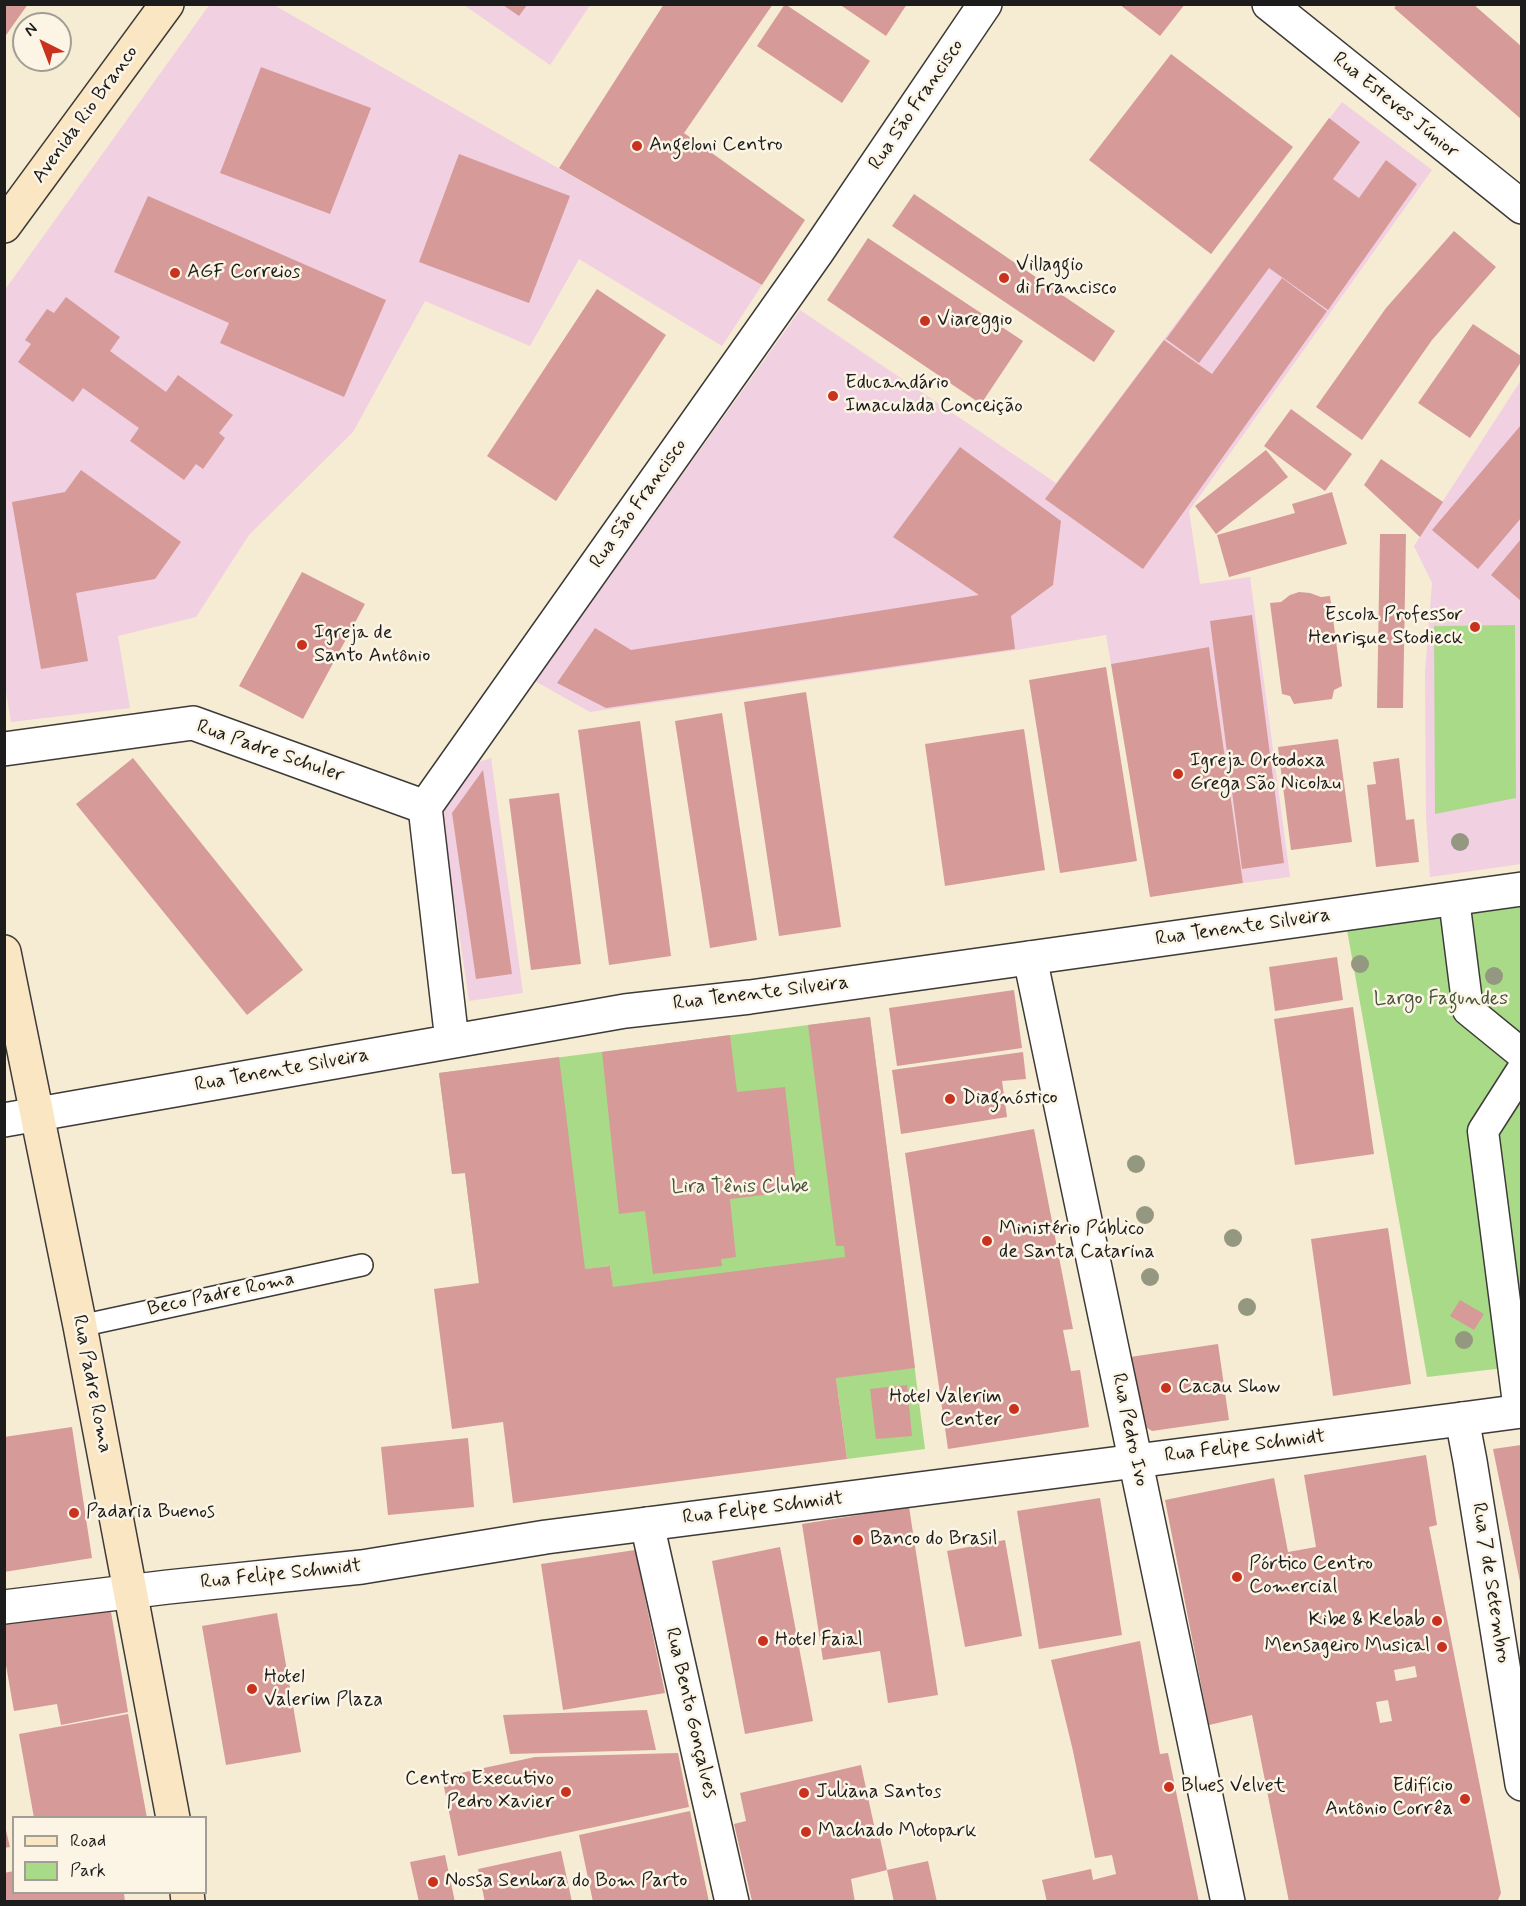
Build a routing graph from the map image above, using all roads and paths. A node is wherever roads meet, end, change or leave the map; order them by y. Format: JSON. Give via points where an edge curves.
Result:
{"nodes":[{"id":1,"x":167,"y":4,"type":"edge"},
{"id":2,"x":985,"y":4,"type":"edge"},
{"id":3,"x":1269,"y":4,"type":"edge"},
{"id":4,"x":1521,"y":207,"type":"edge"},
{"id":5,"x":4,"y":226,"type":"edge"},
{"id":6,"x":4,"y":749,"type":"edge"},
{"id":7,"x":425,"y":807,"type":"junction"},
{"id":8,"x":1521,"y":889,"type":"edge"},
{"id":9,"x":1454,"y":899,"type":"junction"},
{"id":10,"x":4,"y":952,"type":"edge"},
{"id":11,"x":1030,"y":958,"type":"junction"},
{"id":12,"x":452,"y":1041,"type":"junction"},
{"id":13,"x":1521,"y":1054,"type":"edge"},
{"id":14,"x":1521,"y":1071,"type":"edge"},
{"id":15,"x":37,"y":1114,"type":"junction"},
{"id":16,"x":4,"y":1120,"type":"edge"},
{"id":17,"x":362,"y":1265,"type":"dead end"},
{"id":18,"x":80,"y":1326,"type":"junction"},
{"id":19,"x":1520,"y":1411,"type":"edge"},
{"id":20,"x":1462,"y":1419,"type":"junction"},
{"id":21,"x":1135,"y":1461,"type":"junction"},
{"id":22,"x":647,"y":1524,"type":"junction"},
{"id":23,"x":131,"y":1592,"type":"junction"},
{"id":24,"x":4,"y":1607,"type":"edge"},
{"id":25,"x":1521,"y":1784,"type":"edge"},
{"id":26,"x":173,"y":1816,"type":"edge"},
{"id":27,"x":732,"y":1902,"type":"edge"},
{"id":28,"x":1228,"y":1902,"type":"edge"}],
"edges":[{"from":1,"to":5,"type":"main road","name":"Avenida Rio Branco"},
{"from":2,"to":7,"type":"street","name":"Rua São Francisco","via":[[810,262]]},
{"from":3,"to":4,"type":"street","name":"Rua Esteves Júnior"},
{"from":6,"to":7,"type":"street","name":"Rua Padre Schuler","via":[[193,723]]},
{"from":7,"to":12,"type":"street"},
{"from":8,"to":9,"type":"street","name":"Rua Tenente Silveira"},
{"from":9,"to":11,"type":"street","name":"Rua Tenente Silveira"},
{"from":9,"to":13,"type":"street","via":[[1468,1010]]},
{"from":10,"to":15,"type":"main road","name":"Rua Padre Roma"},
{"from":11,"to":12,"type":"street","name":"Rua Tenente Silveira","via":[[625,1011]]},
{"from":11,"to":21,"type":"street","name":"Rua Pedro Ivo"},
{"from":12,"to":15,"type":"street","name":"Rua Tenente Silveira"},
{"from":14,"to":19,"type":"street","via":[[1483,1131]]},
{"from":15,"to":16,"type":"street","name":"Rua Tenente Silveira"},
{"from":15,"to":18,"type":"main road","name":"Rua Padre Roma"},
{"from":17,"to":18,"type":"lane","name":"Beco Padre Roma"},
{"from":18,"to":23,"type":"main road","name":"Rua Padre Roma"},
{"from":19,"to":20,"type":"street","name":"Rua Felipe Schmidt"},
{"from":20,"to":21,"type":"street","name":"Rua Felipe Schmidt"},
{"from":20,"to":25,"type":"street","name":"Rua 7 de Setembro"},
{"from":21,"to":22,"type":"street","name":"Rua Felipe Schmidt"},
{"from":21,"to":28,"type":"street","name":"Rua Pedro Ivo"},
{"from":22,"to":23,"type":"street","name":"Rua Felipe Schmidt","via":[[362,1567]]},
{"from":22,"to":27,"type":"street","name":"Rua Bento Gonçalves"},
{"from":23,"to":24,"type":"street","name":"Rua Felipe Schmidt"},
{"from":23,"to":26,"type":"main road","name":"Rua Padre Roma"}]}
